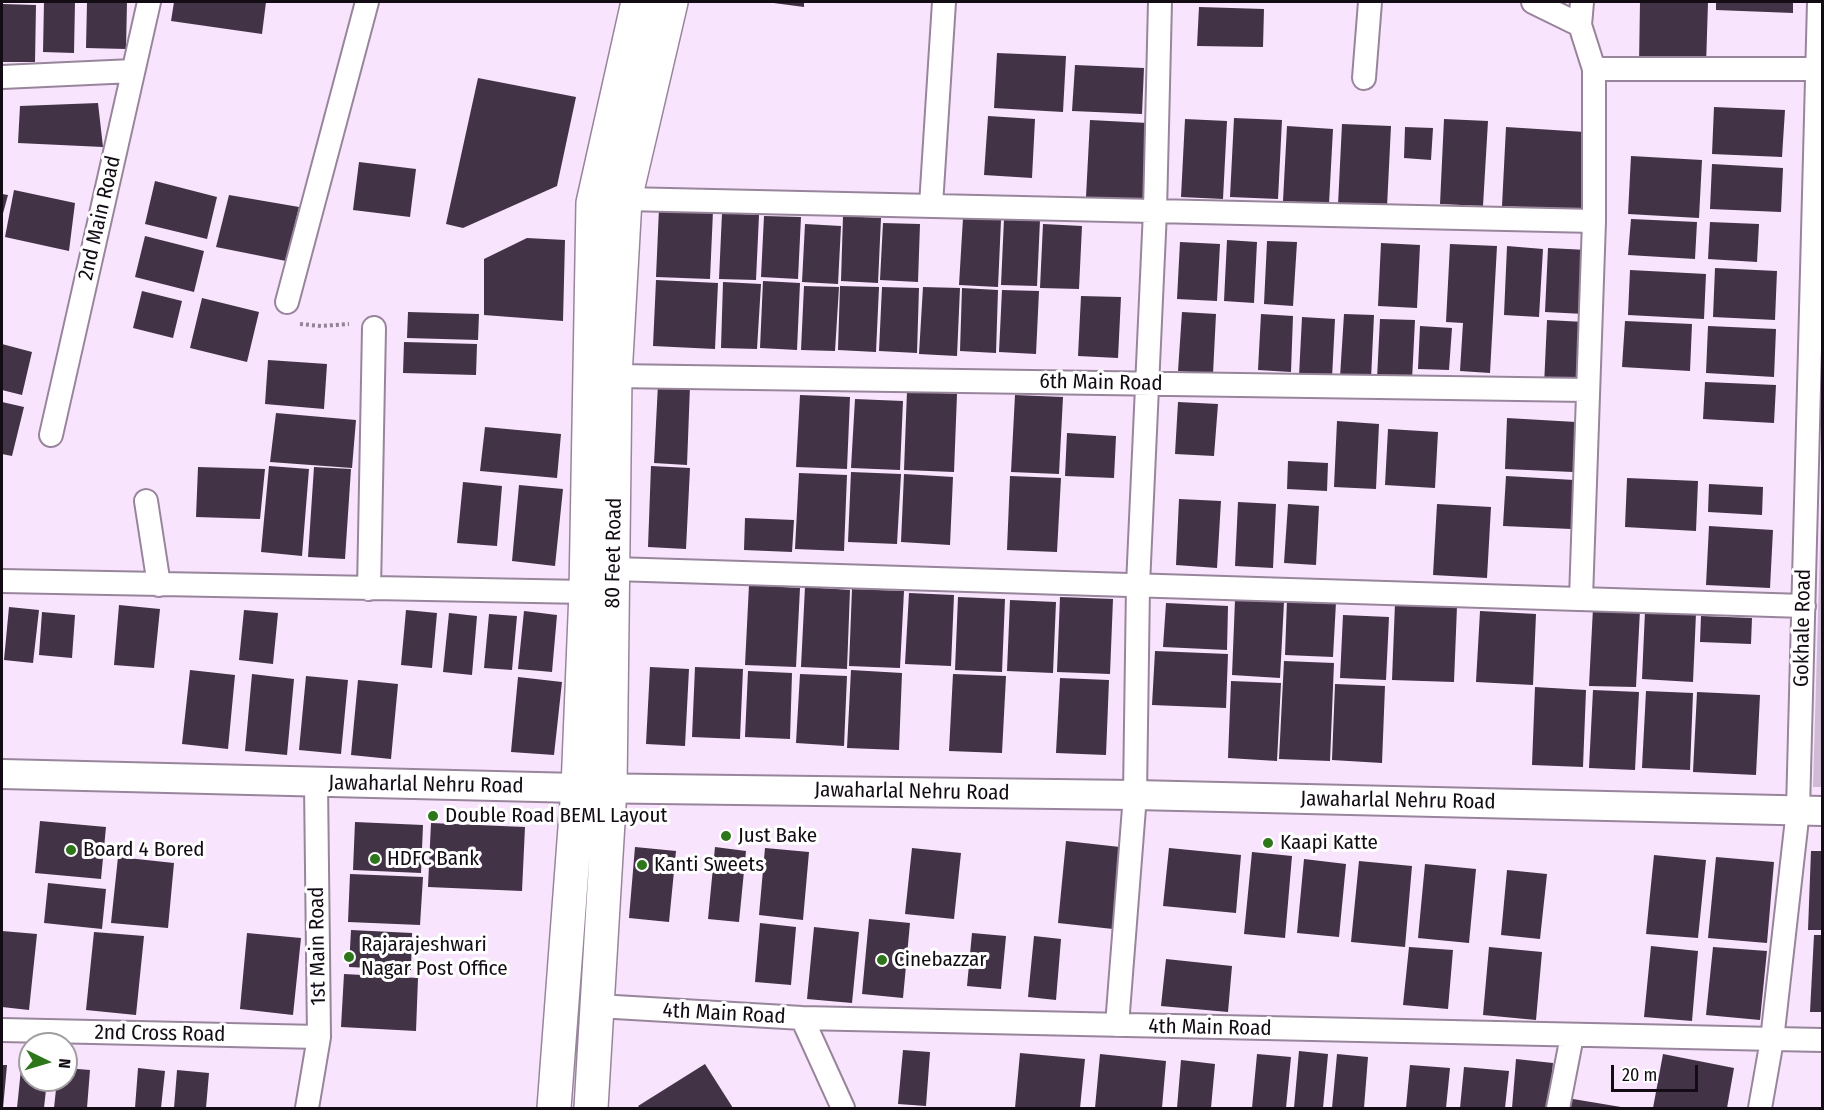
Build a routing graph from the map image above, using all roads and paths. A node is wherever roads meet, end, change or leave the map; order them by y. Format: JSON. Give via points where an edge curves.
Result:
{"nodes":[{"id":1,"x":149,"y":2,"type":"edge"},
{"id":2,"x":367,"y":2,"type":"edge"},
{"id":3,"x":638,"y":2,"type":"edge"},
{"id":4,"x":671,"y":2,"type":"edge"},
{"id":5,"x":944,"y":2,"type":"edge"},
{"id":6,"x":1160,"y":2,"type":"edge"},
{"id":7,"x":1370,"y":2,"type":"edge"},
{"id":8,"x":1533,"y":2,"type":"edge"},
{"id":9,"x":1582,"y":2,"type":"edge"},
{"id":10,"x":1819,"y":2,"type":"edge"},
{"id":11,"x":1580,"y":25,"type":"junction"},
{"id":12,"x":1594,"y":69,"type":"junction"},
{"id":13,"x":1820,"y":69,"type":"edge"},
{"id":14,"x":133,"y":71,"type":"junction"},
{"id":15,"x":2,"y":77,"type":"edge"},
{"id":16,"x":1364,"y":78,"type":"dead end"},
{"id":17,"x":625,"y":199,"type":"junction"},
{"id":18,"x":930,"y":206,"type":"junction"},
{"id":19,"x":1155,"y":211,"type":"junction"},
{"id":20,"x":1594,"y":221,"type":"junction"},
{"id":21,"x":1817,"y":291,"type":"edge"},
{"id":22,"x":287,"y":303,"type":"joint"},
{"id":23,"x":374,"y":328,"type":"joint"},
{"id":24,"x":615,"y":376,"type":"junction"},
{"id":25,"x":1147,"y":383,"type":"junction"},
{"id":26,"x":1587,"y":390,"type":"junction"},
{"id":27,"x":51,"y":435,"type":"dead end"},
{"id":28,"x":146,"y":501,"type":"dead end"},
{"id":29,"x":614,"y":569,"type":"junction"},
{"id":30,"x":2,"y":581,"type":"edge"},
{"id":31,"x":159,"y":585,"type":"junction"},
{"id":32,"x":1138,"y":585,"type":"junction"},
{"id":33,"x":369,"y":589,"type":"junction"},
{"id":34,"x":586,"y":592,"type":"junction"},
{"id":35,"x":1581,"y":598,"type":"junction"},
{"id":36,"x":1804,"y":606,"type":"junction"},
{"id":37,"x":2,"y":774,"type":"edge"},
{"id":38,"x":316,"y":783,"type":"junction"},
{"id":39,"x":594,"y":788,"type":"junction"},
{"id":40,"x":1136,"y":795,"type":"junction"},
{"id":41,"x":1810,"y":811,"type":"edge"},
{"id":42,"x":598,"y":1006,"type":"junction"},
{"id":43,"x":802,"y":1018,"type":"junction"},
{"id":44,"x":1117,"y":1025,"type":"junction"},
{"id":45,"x":2,"y":1030,"type":"edge"},
{"id":46,"x":1572,"y":1036,"type":"junction"},
{"id":47,"x":319,"y":1037,"type":"junction"},
{"id":48,"x":1772,"y":1040,"type":"junction"},
{"id":49,"x":1822,"y":1040,"type":"edge"},
{"id":50,"x":307,"y":1108,"type":"edge"},
{"id":51,"x":554,"y":1108,"type":"edge"},
{"id":52,"x":591,"y":1108,"type":"edge"},
{"id":53,"x":843,"y":1108,"type":"edge"},
{"id":54,"x":1558,"y":1108,"type":"edge"},
{"id":55,"x":1760,"y":1108,"type":"edge"}],
"edges":[{"from":1,"to":14,"type":"street","name":"2nd Main Road"},
{"from":2,"to":22,"type":"street"},
{"from":3,"to":34,"type":"main road","name":"80 Feet Road","via":[[593,204]]},
{"from":4,"to":17,"type":"main road","name":"80 Feet Road"},
{"from":5,"to":18,"type":"street"},
{"from":6,"to":19,"type":"street"},
{"from":7,"to":16,"type":"street"},
{"from":8,"to":11,"type":"street"},
{"from":9,"to":11,"type":"street"},
{"from":10,"to":13,"type":"street","name":"Gokhale Road"},
{"from":11,"to":12,"type":"street"},
{"from":12,"to":13,"type":"street"},
{"from":12,"to":20,"type":"street"},
{"from":13,"to":21,"type":"street","name":"Gokhale Road"},
{"from":14,"to":15,"type":"street"},
{"from":14,"to":27,"type":"street","name":"2nd Main Road"},
{"from":17,"to":18,"type":"street"},
{"from":17,"to":24,"type":"main road","name":"80 Feet Road"},
{"from":18,"to":19,"type":"street"},
{"from":19,"to":20,"type":"street"},
{"from":19,"to":25,"type":"street"},
{"from":20,"to":26,"type":"street"},
{"from":21,"to":36,"type":"street","name":"Gokhale Road"},
{"from":22,"to":23,"type":"path","via":[[288,314],[295,322],[307,326],[348,324]]},
{"from":23,"to":33,"type":"street"},
{"from":24,"to":25,"type":"street","name":"6th Main Road"},
{"from":24,"to":29,"type":"main road","name":"80 Feet Road"},
{"from":25,"to":26,"type":"street","name":"6th Main Road"},
{"from":25,"to":32,"type":"street"},
{"from":26,"to":35,"type":"street"},
{"from":28,"to":31,"type":"street"},
{"from":29,"to":32,"type":"street"},
{"from":29,"to":39,"type":"main road","name":"80 Feet Road"},
{"from":30,"to":31,"type":"street"},
{"from":31,"to":33,"type":"street"},
{"from":32,"to":35,"type":"street"},
{"from":32,"to":40,"type":"street"},
{"from":33,"to":34,"type":"street"},
{"from":34,"to":39,"type":"main road","name":"80 Feet Road"},
{"from":35,"to":36,"type":"street"},
{"from":36,"to":41,"type":"street","name":"Gokhale Road"},
{"from":37,"to":38,"type":"street","name":"Jawaharlal Nehru Road"},
{"from":38,"to":39,"type":"street","name":"Jawaharlal Nehru Road"},
{"from":38,"to":47,"type":"street","name":"1st Main Road"},
{"from":39,"to":40,"type":"street","name":"Jawaharlal Nehru Road"},
{"from":39,"to":42,"type":"main road","name":"80 Feet Road"},
{"from":39,"to":51,"type":"main road","name":"80 Feet Road"},
{"from":40,"to":41,"type":"street","name":"Jawaharlal Nehru Road"},
{"from":40,"to":44,"type":"street"},
{"from":41,"to":48,"type":"street","name":"Gokhale Road"},
{"from":42,"to":43,"type":"street","name":"4th Main Road"},
{"from":42,"to":52,"type":"main road","name":"80 Feet Road"},
{"from":43,"to":44,"type":"street","name":"4th Main Road"},
{"from":43,"to":53,"type":"street"},
{"from":44,"to":46,"type":"street","name":"4th Main Road"},
{"from":45,"to":47,"type":"street","name":"2nd Cross Road"},
{"from":46,"to":48,"type":"street","name":"4th Main Road"},
{"from":46,"to":54,"type":"street"},
{"from":47,"to":50,"type":"street","name":"1st Main Road"},
{"from":48,"to":49,"type":"street","name":"4th Main Road"},
{"from":48,"to":55,"type":"street","name":"Gokhale Road"}]}
